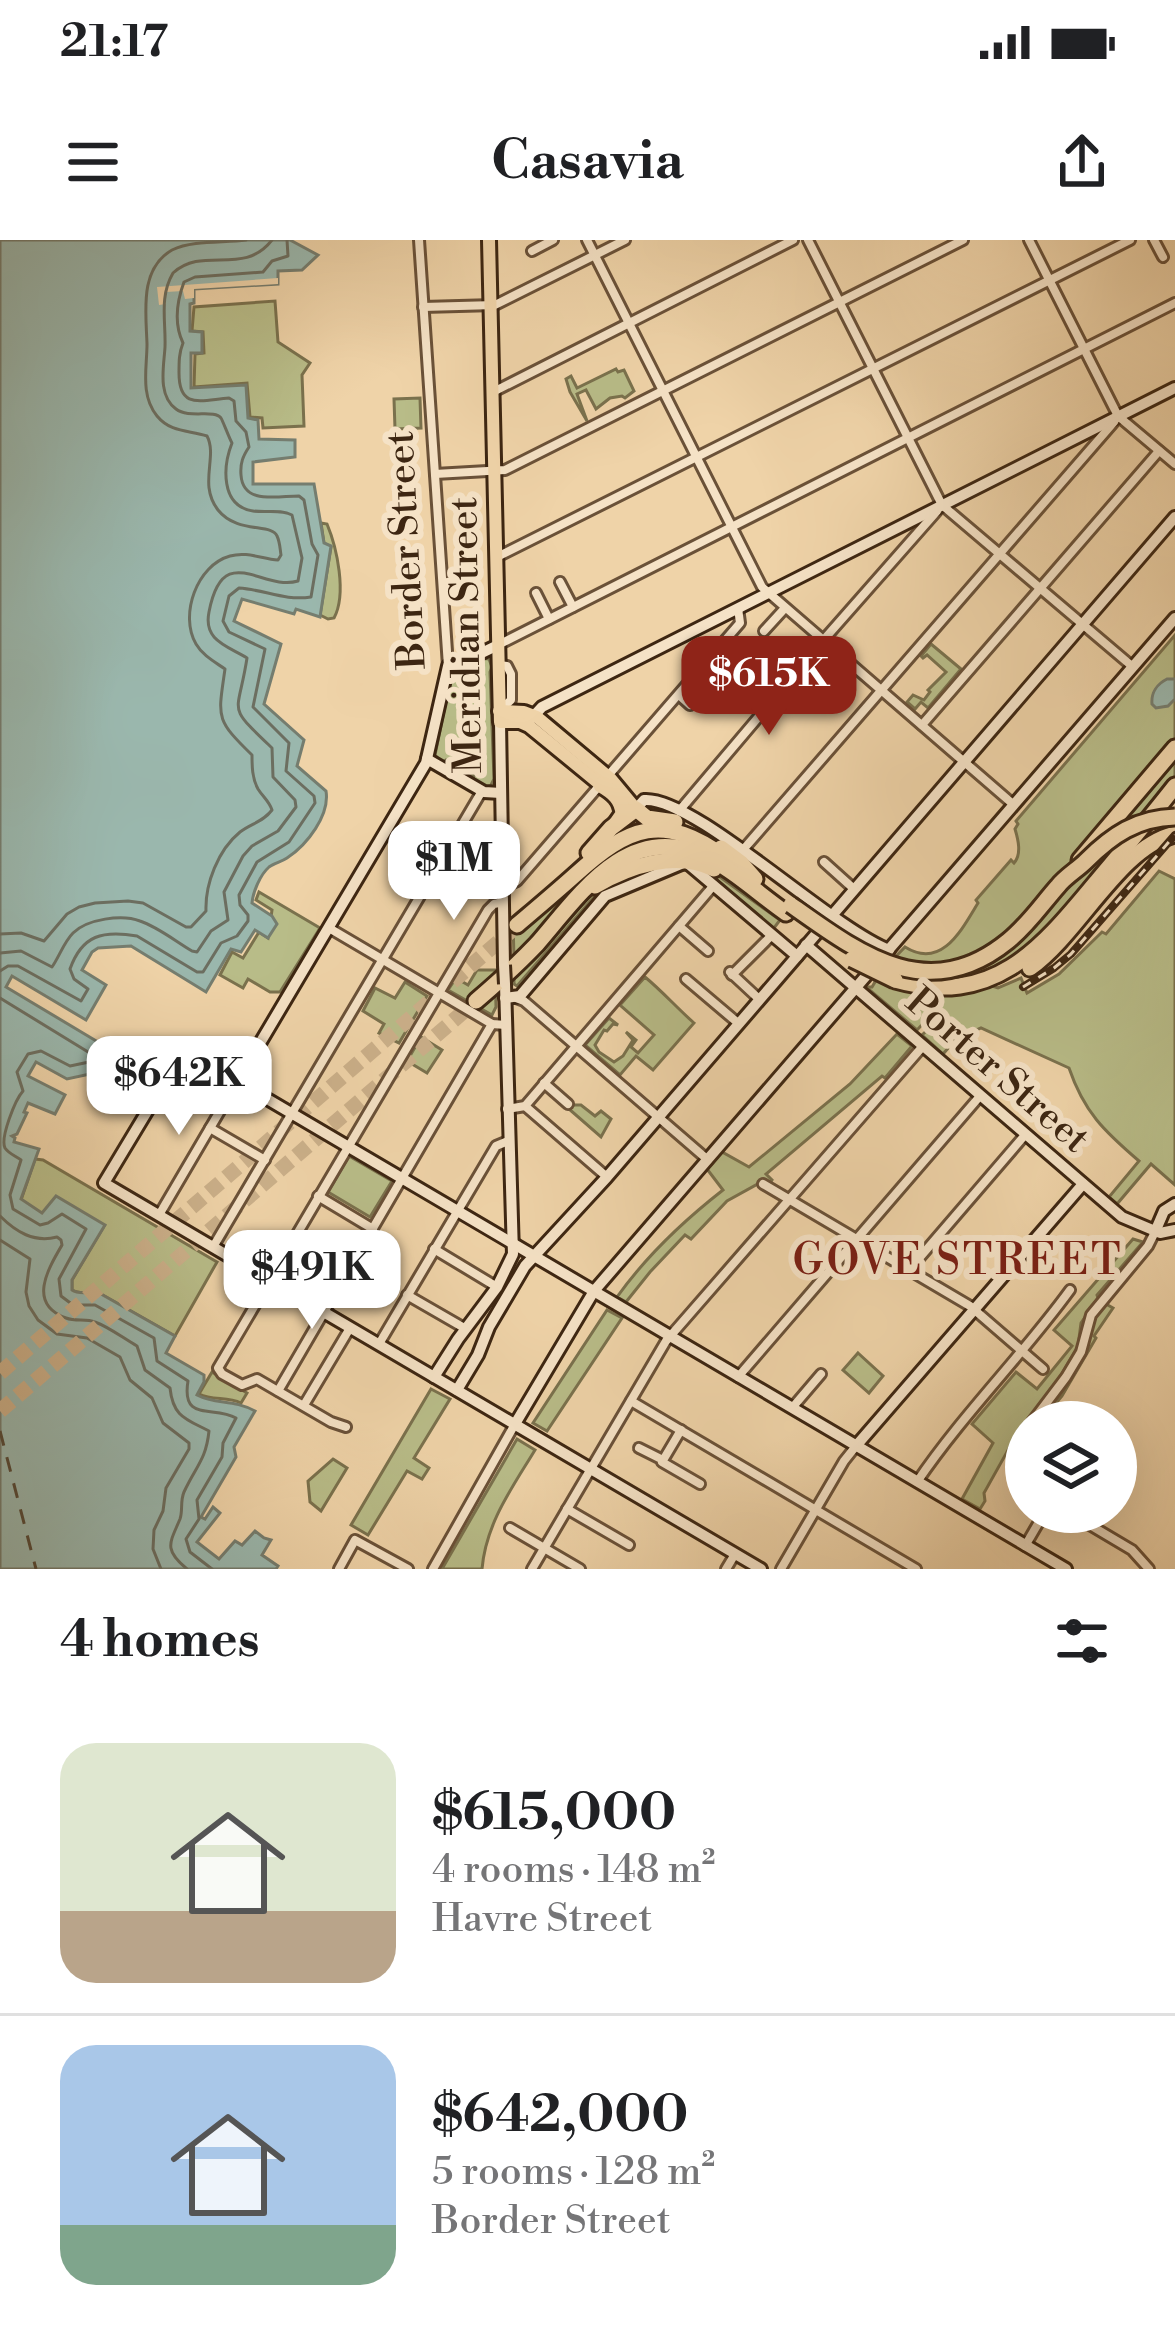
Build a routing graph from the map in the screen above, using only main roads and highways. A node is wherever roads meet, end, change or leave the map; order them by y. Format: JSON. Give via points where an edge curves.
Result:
{"nodes":[{"id":1,"x":489,"y":240,"type":"edge"},
{"id":2,"x":1175,"y":388,"type":"edge"},
{"id":3,"x":1175,"y":517,"type":"edge"},
{"id":4,"x":1175,"y":618,"type":"edge"},
{"id":5,"x":498,"y":645,"type":"junction"},
{"id":6,"x":500,"y":717,"type":"junction"},
{"id":7,"x":530,"y":719,"type":"junction"},
{"id":8,"x":1175,"y":748,"type":"edge"},
{"id":9,"x":427,"y":759,"type":"junction"},
{"id":10,"x":604,"y":780,"type":"junction"},
{"id":11,"x":1175,"y":786,"type":"edge"},
{"id":12,"x":501,"y":793,"type":"junction"},
{"id":13,"x":637,"y":808,"type":"junction"},
{"id":14,"x":1175,"y":817,"type":"edge"},
{"id":15,"x":616,"y":824,"type":"junction"},
{"id":16,"x":1175,"y":834,"type":"edge"},
{"id":17,"x":686,"y":862,"type":"junction"},
{"id":18,"x":574,"y":876,"type":"junction"},
{"id":19,"x":747,"y":879,"type":"junction"},
{"id":20,"x":1062,"y":880,"type":"junction"},
{"id":21,"x":577,"y":897,"type":"junction"},
{"id":22,"x":789,"y":909,"type":"junction"},
{"id":23,"x":831,"y":916,"type":"junction"},
{"id":24,"x":518,"y":925,"type":"tunnel mouth"},
{"id":25,"x":858,"y":935,"type":"junction"},
{"id":26,"x":806,"y":945,"type":"junction"},
{"id":27,"x":889,"y":950,"type":"junction"},
{"id":28,"x":796,"y":956,"type":"junction"},
{"id":29,"x":1018,"y":970,"type":"junction"},
{"id":30,"x":852,"y":984,"type":"junction"},
{"id":31,"x":510,"y":998,"type":"junction"},
{"id":32,"x":476,"y":1001,"type":"tunnel mouth"},
{"id":33,"x":238,"y":1082,"type":"junction"},
{"id":34,"x":1083,"y":1184,"type":"junction"},
{"id":35,"x":1175,"y":1204,"type":"edge"},
{"id":36,"x":1162,"y":1213,"type":"junction"},
{"id":37,"x":1175,"y":1229,"type":"edge"},
{"id":38,"x":1155,"y":1232,"type":"junction"},
{"id":39,"x":512,"y":1244,"type":"junction"},
{"id":40,"x":535,"y":1256,"type":"junction"},
{"id":41,"x":594,"y":1292,"type":"junction"},
{"id":42,"x":446,"y":1358,"type":"junction"},
{"id":43,"x":466,"y":1376,"type":"junction"},
{"id":44,"x":434,"y":1377,"type":"junction"},
{"id":45,"x":457,"y":1390,"type":"junction"},
{"id":46,"x":514,"y":1424,"type":"junction"},
{"id":47,"x":856,"y":1446,"type":"junction"},
{"id":48,"x":761,"y":1569,"type":"edge"},
{"id":49,"x":1066,"y":1569,"type":"edge"}],
"edges":[{"from":1,"to":5,"type":"main road","name":"Meridian Street"},
{"from":2,"to":7,"type":"main road","via":[[542,706]]},
{"from":3,"to":23,"type":"main road"},
{"from":4,"to":27,"type":"main road"},
{"from":5,"to":6,"type":"main road","name":"Meridian Street"},
{"from":5,"to":9,"type":"main road","name":"Border Street","via":[[448,666]]},
{"from":6,"to":7,"type":"main road"},
{"from":6,"to":12,"type":"main road","name":"Meridian Street"},
{"from":7,"to":10,"type":"main road"},
{"from":8,"to":20,"type":"highway","bridge":true},
{"from":9,"to":12,"type":"main road","via":[[482,791]]},
{"from":9,"to":33,"type":"main road","name":"Border Street"},
{"from":10,"to":13,"type":"main road"},
{"from":10,"to":15,"type":"highway","via":[[620,802]]},
{"from":11,"to":29,"type":"highway"},
{"from":12,"to":31,"type":"main road","name":"Meridian Street","bridge":true},
{"from":13,"to":15,"type":"highway"},
{"from":13,"to":19,"type":"highway","via":[[694,829],[741,863]]},
{"from":13,"to":23,"type":"main road","via":[[650,799],[679,811]]},
{"from":14,"to":20,"type":"highway","bridge":true,"via":[[1126,829]]},
{"from":15,"to":18,"type":"highway"},
{"from":16,"to":29,"type":"highway","via":[[1130,859],[1062,942]]},
{"from":17,"to":19,"type":"highway"},
{"from":17,"to":21,"type":"highway","via":[[636,866]]},
{"from":17,"to":28,"type":"main road"},
{"from":17,"to":31,"type":"main road","via":[[605,896]]},
{"from":18,"to":19,"type":"highway","via":[[621,838],[661,830],[698,840]]},
{"from":18,"to":24,"type":"highway"},
{"from":19,"to":21,"type":"highway","via":[[695,852],[656,849],[614,863]]},
{"from":19,"to":22,"type":"highway"},
{"from":20,"to":22,"type":"highway","bridge":true,"via":[[996,950],[932,972],[871,958]]},
{"from":21,"to":32,"type":"highway"},
{"from":22,"to":29,"type":"highway","bridge":true,"via":[[854,961],[932,993],[982,989]]},
{"from":23,"to":25,"type":"main road"},
{"from":23,"to":26,"type":"main road"},
{"from":25,"to":27,"type":"main road"},
{"from":25,"to":30,"type":"main road"},
{"from":26,"to":28,"type":"main road"},
{"from":26,"to":30,"type":"main road","name":"Porter Street"},
{"from":27,"to":30,"type":"main road"},
{"from":28,"to":40,"type":"main road"},
{"from":30,"to":34,"type":"main road","name":"Porter Street"},
{"from":30,"to":41,"type":"main road"},
{"from":31,"to":39,"type":"main road","name":"Meridian Street","via":[[499,1024]]},
{"from":33,"to":39,"type":"main road"},
{"from":33,"to":44,"type":"main road","via":[[184,1051],[104,1183]]},
{"from":34,"to":38,"type":"main road","name":"Porter Street","via":[[1124,1219]]},
{"from":34,"to":47,"type":"main road"},
{"from":35,"to":36,"type":"main road"},
{"from":36,"to":37,"type":"main road"},
{"from":36,"to":38,"type":"main road"},
{"from":37,"to":38,"type":"main road"},
{"from":39,"to":40,"type":"main road"},
{"from":39,"to":42,"type":"main road","via":[[496,1287]]},
{"from":40,"to":41,"type":"main road"},
{"from":40,"to":43,"type":"main road"},
{"from":41,"to":46,"type":"main road"},
{"from":41,"to":47,"type":"main road"},
{"from":42,"to":43,"type":"main road","via":[[454,1376]]},
{"from":42,"to":44,"type":"main road"},
{"from":43,"to":45,"type":"main road"},
{"from":44,"to":45,"type":"main road"},
{"from":45,"to":46,"type":"main road"},
{"from":46,"to":48,"type":"main road"},
{"from":47,"to":49,"type":"main road"}]}
